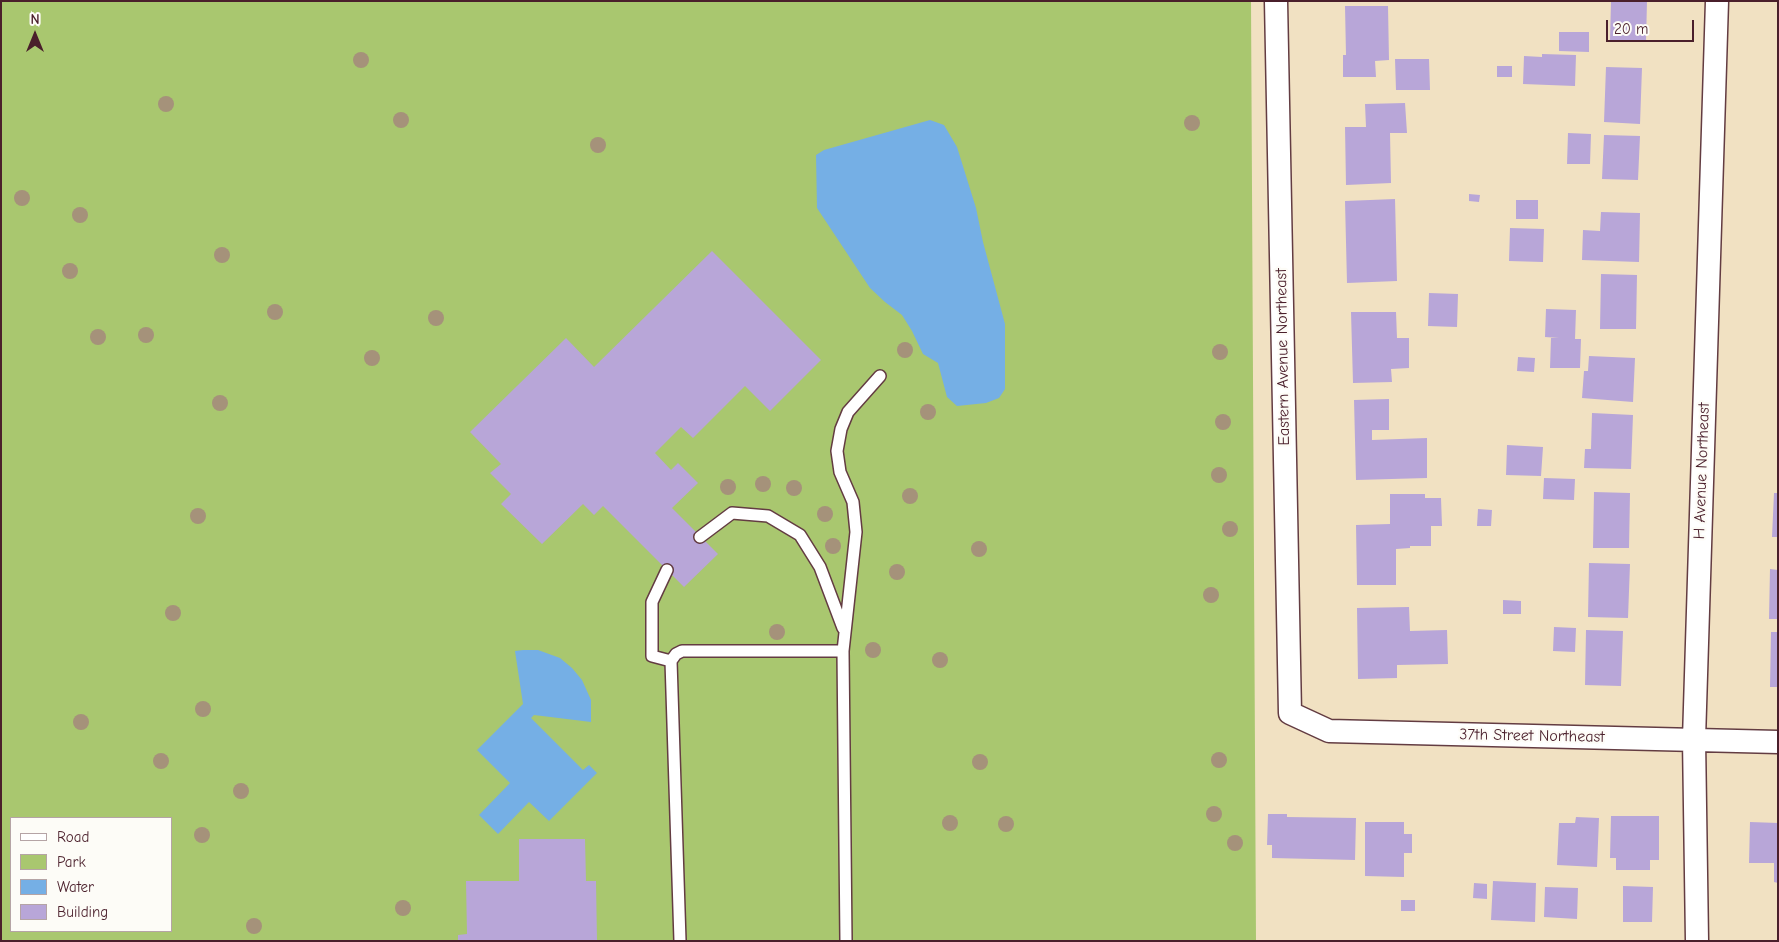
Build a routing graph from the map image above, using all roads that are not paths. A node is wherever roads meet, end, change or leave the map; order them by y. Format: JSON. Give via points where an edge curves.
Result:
{"nodes":[{"id":1,"x":1276,"y":1,"type":"edge"},
{"id":2,"x":1716,"y":1,"type":"edge"},
{"id":3,"x":880,"y":376,"type":"dead end"},
{"id":4,"x":700,"y":536,"type":"dead end"},
{"id":5,"x":667,"y":570,"type":"dead end"},
{"id":6,"x":844,"y":630,"type":"junction"},
{"id":7,"x":842,"y":651,"type":"junction"},
{"id":8,"x":671,"y":661,"type":"junction"},
{"id":9,"x":1290,"y":713,"type":"joint"},
{"id":10,"x":1694,"y":739,"type":"junction"},
{"id":11,"x":1778,"y":742,"type":"edge"},
{"id":12,"x":680,"y":941,"type":"edge"},
{"id":13,"x":846,"y":941,"type":"edge"},
{"id":14,"x":1697,"y":941,"type":"edge"}],
"edges":[{"from":1,"to":9,"type":"street","name":"Eastern Avenue Northeast"},
{"from":2,"to":10,"type":"street","name":"H Avenue Northeast"},
{"from":3,"to":6,"type":"lane","via":[[848,412],[837,451],[840,472],[854,502],[856,532]]},
{"from":4,"to":6,"type":"lane","via":[[732,513],[768,516],[800,535],[820,567]]},
{"from":5,"to":8,"type":"lane","via":[[652,602],[652,656]]},
{"from":6,"to":7,"type":"lane"},
{"from":7,"to":8,"type":"lane","via":[[682,650]]},
{"from":7,"to":13,"type":"lane"},
{"from":8,"to":12,"type":"lane"},
{"from":9,"to":10,"type":"street","name":"37th Street Northeast","via":[[1329,731]]},
{"from":10,"to":11,"type":"street","name":"37th Street Northeast"},
{"from":10,"to":14,"type":"street","name":"H Avenue Northeast"}]}
